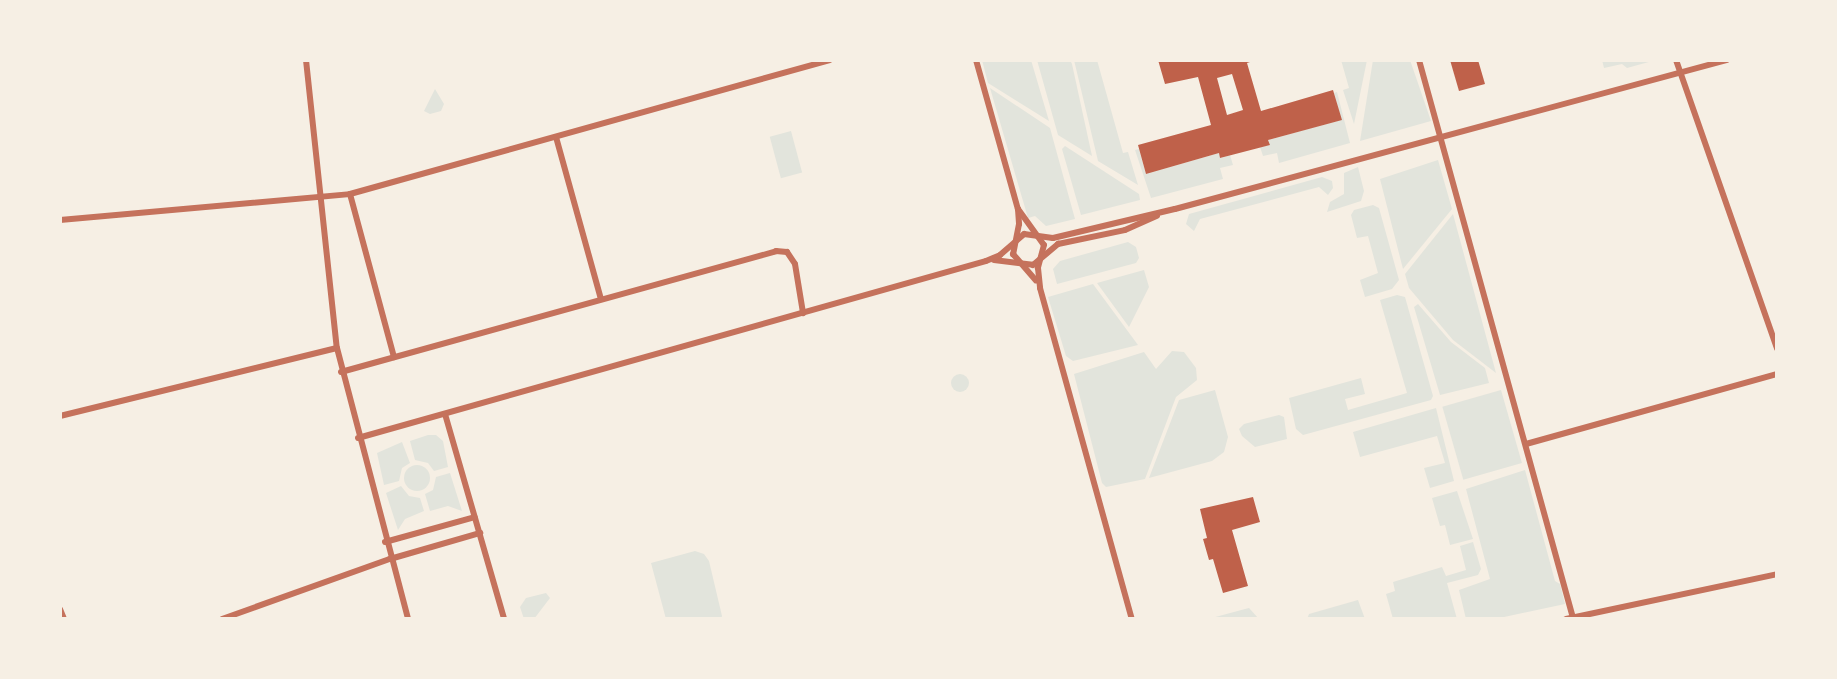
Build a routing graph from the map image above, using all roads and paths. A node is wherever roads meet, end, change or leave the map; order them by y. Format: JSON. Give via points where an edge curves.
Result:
{"nodes":[{"id":1,"x":306,"y":60,"type":"edge"},
{"id":2,"x":830,"y":60,"type":"edge"},
{"id":3,"x":976,"y":60,"type":"edge"},
{"id":4,"x":1419,"y":60,"type":"edge"},
{"id":5,"x":1676,"y":60,"type":"edge"},
{"id":6,"x":1727,"y":60,"type":"edge"},
{"id":7,"x":1680,"y":71,"type":"junction"},
{"id":8,"x":1441,"y":136,"type":"junction"},
{"id":9,"x":556,"y":137,"type":"junction"},
{"id":10,"x":350,"y":194,"type":"junction"},
{"id":11,"x":322,"y":197,"type":"junction"},
{"id":12,"x":1018,"y":209,"type":"junction"},
{"id":13,"x":1175,"y":209,"type":"junction"},
{"id":14,"x":60,"y":220,"type":"edge"},
{"id":15,"x":1037,"y":235,"type":"junction"},
{"id":16,"x":1015,"y":241,"type":"junction"},
{"id":17,"x":1043,"y":257,"type":"junction"},
{"id":18,"x":986,"y":261,"type":"junction"},
{"id":19,"x":1021,"y":263,"type":"junction"},
{"id":20,"x":1040,"y":288,"type":"junction"},
{"id":21,"x":601,"y":299,"type":"junction"},
{"id":22,"x":803,"y":313,"type":"junction"},
{"id":23,"x":337,"y":348,"type":"junction"},
{"id":24,"x":1777,"y":349,"type":"edge"},
{"id":25,"x":394,"y":357,"type":"junction"},
{"id":26,"x":341,"y":372,"type":"junction"},
{"id":27,"x":1777,"y":374,"type":"edge"},
{"id":28,"x":445,"y":414,"type":"junction"},
{"id":29,"x":60,"y":416,"type":"edge"},
{"id":30,"x":358,"y":438,"type":"junction"},
{"id":31,"x":1526,"y":444,"type":"junction"},
{"id":32,"x":475,"y":517,"type":"junction"},
{"id":33,"x":480,"y":533,"type":"junction"},
{"id":34,"x":385,"y":542,"type":"junction"},
{"id":35,"x":390,"y":559,"type":"junction"},
{"id":36,"x":1777,"y":574,"type":"edge"},
{"id":37,"x":60,"y":609,"type":"edge"},
{"id":38,"x":1569,"y":618,"type":"edge"},
{"id":39,"x":64,"y":619,"type":"edge"},
{"id":40,"x":222,"y":619,"type":"edge"},
{"id":41,"x":408,"y":619,"type":"edge"},
{"id":42,"x":504,"y":619,"type":"edge"},
{"id":43,"x":1132,"y":619,"type":"edge"}],
"edges":[{"from":1,"to":11,"type":"street"},
{"from":2,"to":9,"type":"street"},
{"from":3,"to":12,"type":"street"},
{"from":4,"to":8,"type":"street"},
{"from":5,"to":7,"type":"street"},
{"from":6,"to":7,"type":"street"},
{"from":7,"to":8,"type":"street"},
{"from":7,"to":24,"type":"street"},
{"from":8,"to":13,"type":"street"},
{"from":8,"to":31,"type":"street"},
{"from":9,"to":10,"type":"street"},
{"from":9,"to":21,"type":"street"},
{"from":10,"to":11,"type":"street"},
{"from":10,"to":25,"type":"street"},
{"from":11,"to":14,"type":"street"},
{"from":11,"to":23,"type":"street"},
{"from":12,"to":15,"type":"street"},
{"from":12,"to":16,"type":"street"},
{"from":13,"to":15,"type":"street","via":[[1060,237]]},
{"from":13,"to":17,"type":"street","via":[[1125,230],[1058,244]]},
{"from":15,"to":16,"type":"street","via":[[1024,234]]},
{"from":15,"to":17,"type":"street","via":[[1044,245]]},
{"from":16,"to":18,"type":"street"},
{"from":16,"to":19,"type":"street","via":[[1013,254]]},
{"from":17,"to":19,"type":"street","via":[[1033,265]]},
{"from":17,"to":20,"type":"street"},
{"from":18,"to":19,"type":"street"},
{"from":18,"to":22,"type":"street"},
{"from":19,"to":20,"type":"street"},
{"from":20,"to":43,"type":"street"},
{"from":21,"to":22,"type":"street","via":[[776,251],[787,252],[795,264]]},
{"from":21,"to":25,"type":"street"},
{"from":22,"to":28,"type":"street"},
{"from":23,"to":26,"type":"street"},
{"from":23,"to":29,"type":"street"},
{"from":25,"to":26,"type":"street"},
{"from":26,"to":30,"type":"street"},
{"from":27,"to":31,"type":"street"},
{"from":28,"to":30,"type":"street"},
{"from":28,"to":32,"type":"street"},
{"from":30,"to":34,"type":"street"},
{"from":31,"to":38,"type":"street"},
{"from":32,"to":33,"type":"street"},
{"from":32,"to":34,"type":"street"},
{"from":33,"to":35,"type":"street"},
{"from":33,"to":42,"type":"street"},
{"from":34,"to":35,"type":"street"},
{"from":35,"to":40,"type":"street"},
{"from":35,"to":41,"type":"street"},
{"from":36,"to":38,"type":"street"},
{"from":37,"to":39,"type":"street"}]}
